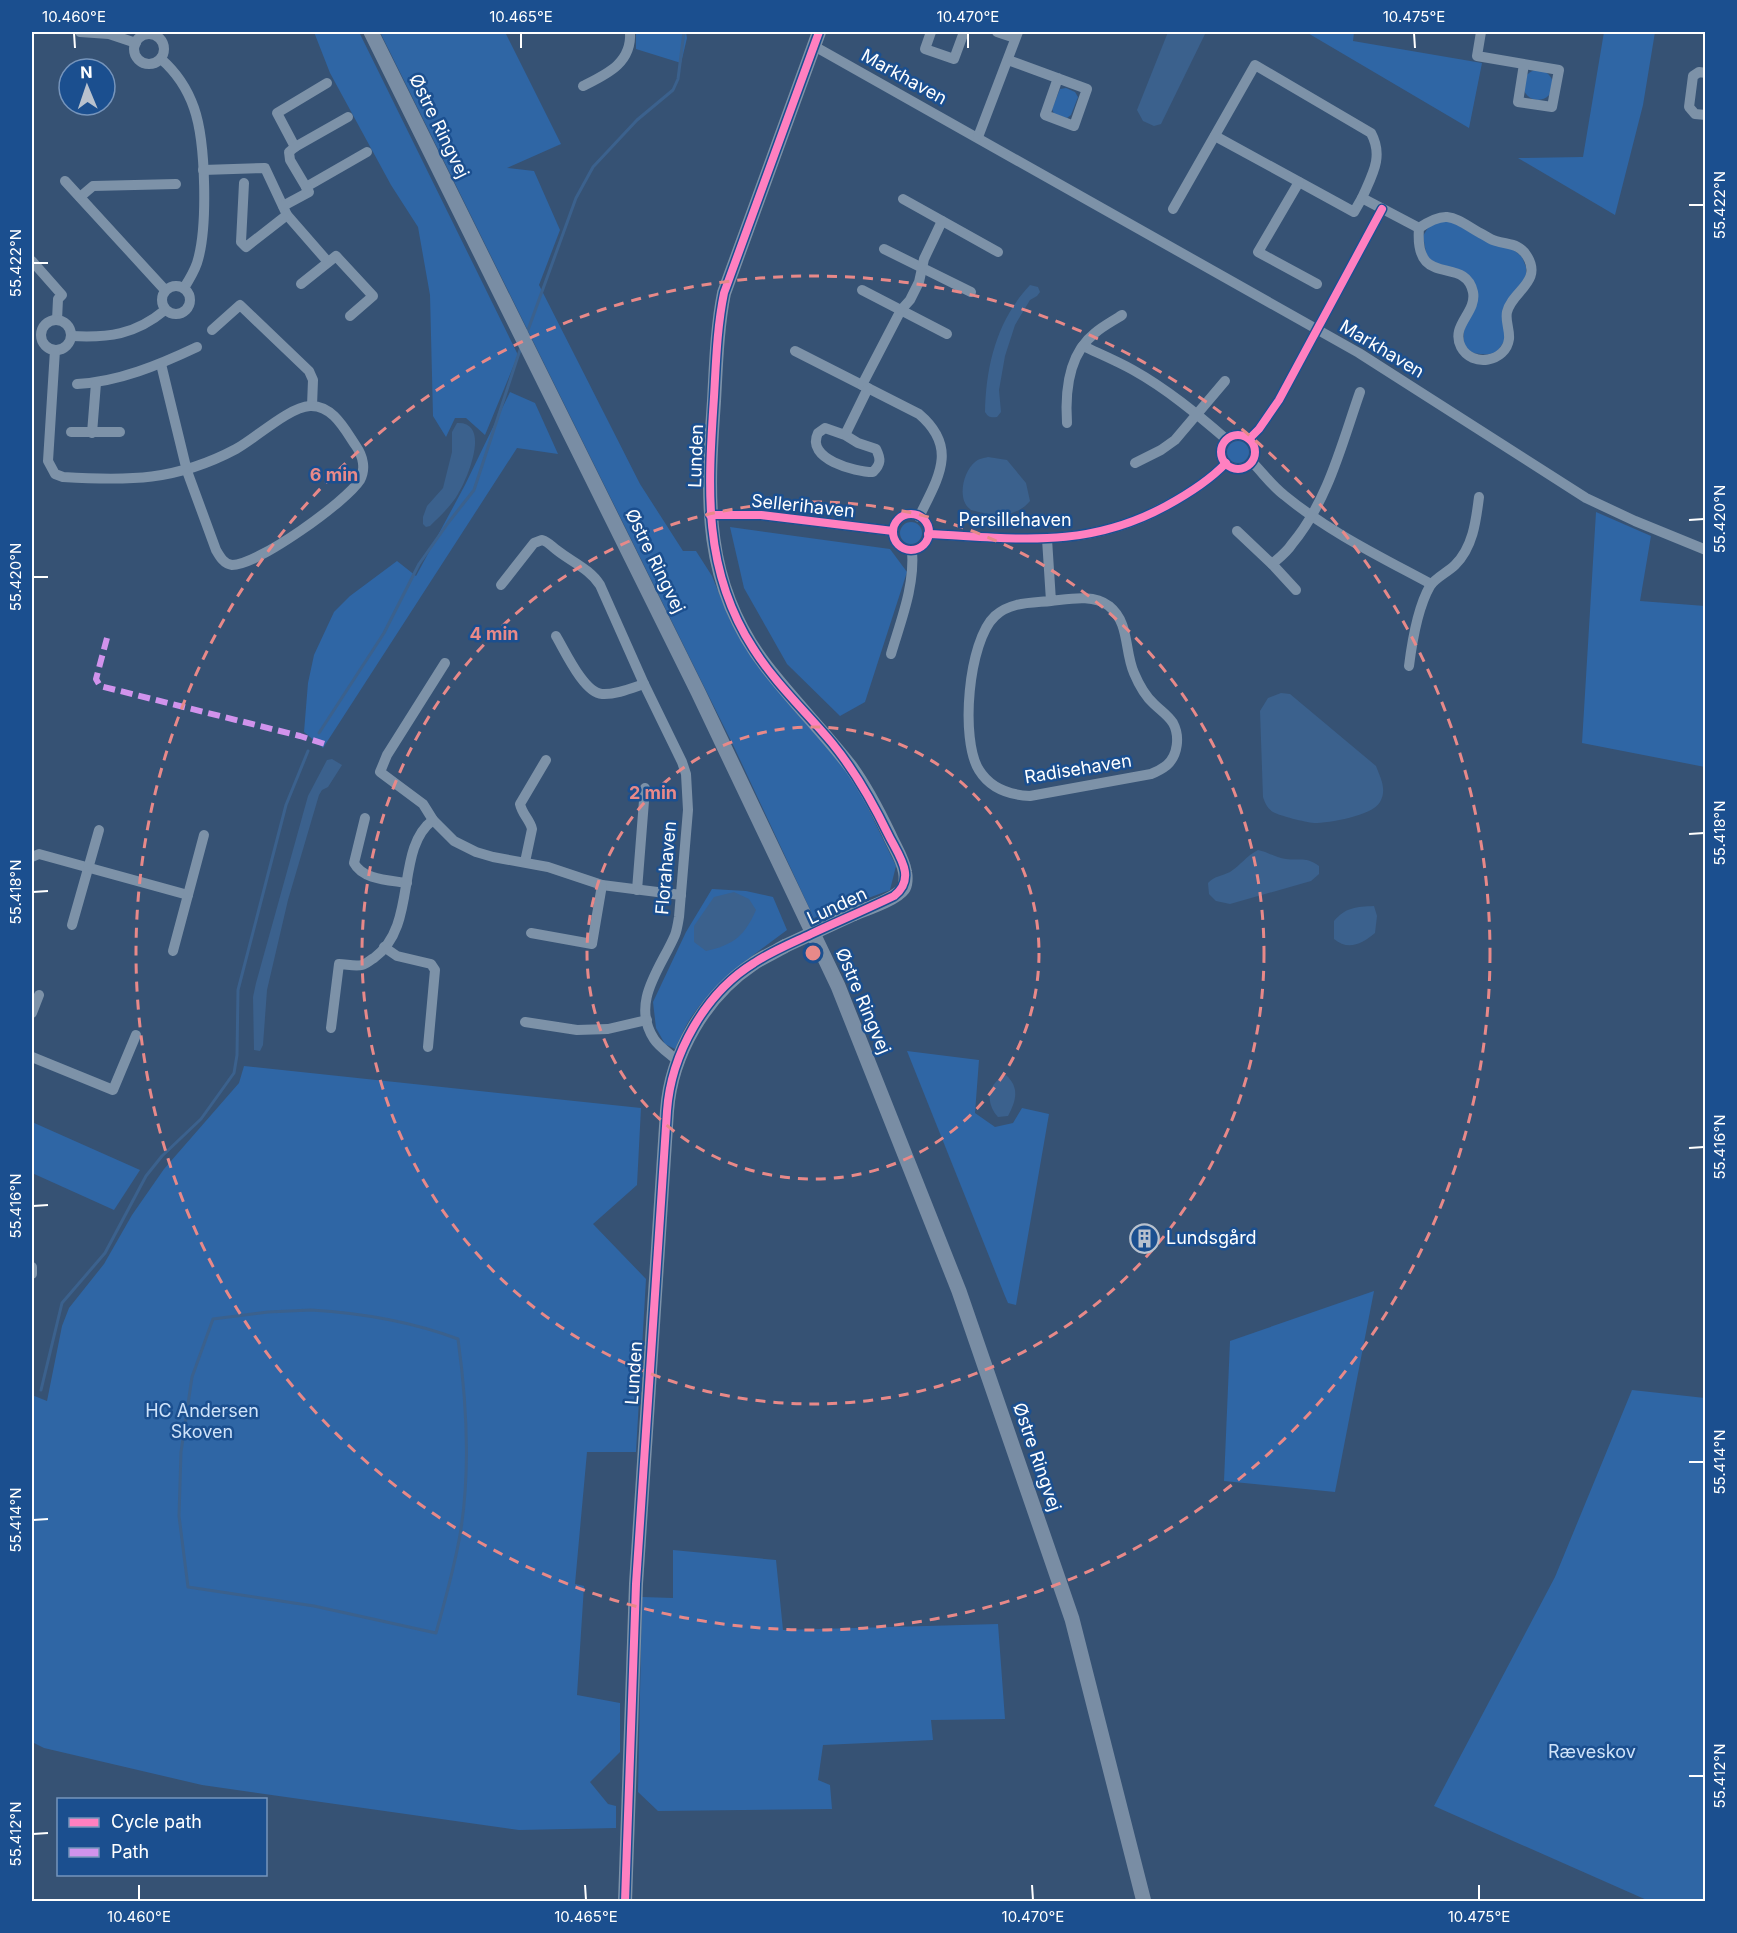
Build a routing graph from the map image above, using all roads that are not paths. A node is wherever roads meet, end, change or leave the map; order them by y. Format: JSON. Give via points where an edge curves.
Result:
{"nodes":[{"id":1,"x":80,"y":32,"type":"edge"},
{"id":2,"x":371,"y":32,"type":"edge"},
{"id":3,"x":630,"y":32,"type":"edge"},
{"id":4,"x":819,"y":32,"type":"edge"},
{"id":5,"x":931,"y":32,"type":"edge"},
{"id":6,"x":964,"y":32,"type":"edge"},
{"id":7,"x":996,"y":32,"type":"edge"},
{"id":8,"x":1481,"y":32,"type":"edge"},
{"id":9,"x":158,"y":34,"type":"edge"},
{"id":10,"x":1017,"y":35,"type":"edge"},
{"id":11,"x":136,"y":43,"type":"junction"},
{"id":12,"x":814,"y":46,"type":"junction"},
{"id":13,"x":161,"y":59,"type":"junction"},
{"id":14,"x":1008,"y":60,"type":"junction"},
{"id":15,"x":1524,"y":64,"type":"junction"},
{"id":16,"x":1706,"y":73,"type":"edge"},
{"id":17,"x":1058,"y":78,"type":"junction"},
{"id":18,"x":327,"y":83,"type":"dead end"},
{"id":19,"x":583,"y":86,"type":"dead end"},
{"id":20,"x":1706,"y":115,"type":"edge"},
{"id":21,"x":348,"y":117,"type":"dead end"},
{"id":22,"x":1215,"y":136,"type":"junction"},
{"id":23,"x":978,"y":137,"type":"junction"},
{"id":24,"x":295,"y":147,"type":"junction"},
{"id":25,"x":367,"y":152,"type":"dead end"},
{"id":26,"x":203,"y":170,"type":"junction"},
{"id":27,"x":65,"y":181,"type":"dead end"},
{"id":28,"x":1299,"y":182,"type":"junction"},
{"id":29,"x":244,"y":183,"type":"dead end"},
{"id":30,"x":176,"y":184,"type":"dead end"},
{"id":31,"x":306,"y":187,"type":"junction"},
{"id":32,"x":80,"y":197,"type":"junction"},
{"id":33,"x":1362,"y":198,"type":"junction"},
{"id":34,"x":903,"y":199,"type":"dead end"},
{"id":35,"x":1173,"y":209,"type":"dead end"},
{"id":36,"x":1382,"y":209,"type":"junction"},
{"id":37,"x":285,"y":210,"type":"junction"},
{"id":38,"x":942,"y":221,"type":"junction"},
{"id":39,"x":1419,"y":228,"type":"junction"},
{"id":40,"x":884,"y":249,"type":"dead end"},
{"id":41,"x":998,"y":252,"type":"dead end"},
{"id":42,"x":32,"y":261,"type":"edge"},
{"id":43,"x":328,"y":262,"type":"junction"},
{"id":44,"x":922,"y":269,"type":"junction"},
{"id":45,"x":302,"y":284,"type":"dead end"},
{"id":46,"x":1317,"y":284,"type":"dead end"},
{"id":47,"x":184,"y":288,"type":"junction"},
{"id":48,"x":165,"y":290,"type":"junction"},
{"id":49,"x":862,"y":290,"type":"dead end"},
{"id":50,"x":971,"y":292,"type":"dead end"},
{"id":51,"x":350,"y":299,"type":"dead end"},
{"id":52,"x":165,"y":310,"type":"junction"},
{"id":53,"x":901,"y":310,"type":"junction"},
{"id":54,"x":1122,"y":315,"type":"dead end"},
{"id":55,"x":57,"y":320,"type":"junction"},
{"id":56,"x":1317,"y":328,"type":"junction"},
{"id":57,"x":212,"y":330,"type":"dead end"},
{"id":58,"x":36,"y":333,"type":"edge"},
{"id":59,"x":948,"y":334,"type":"dead end"},
{"id":60,"x":70,"y":336,"type":"junction"},
{"id":61,"x":1083,"y":346,"type":"junction"},
{"id":62,"x":197,"y":347,"type":"dead end"},
{"id":63,"x":55,"y":350,"type":"junction"},
{"id":64,"x":795,"y":351,"type":"dead end"},
{"id":65,"x":161,"y":364,"type":"junction"},
{"id":66,"x":1225,"y":381,"type":"dead end"},
{"id":67,"x":96,"y":383,"type":"junction"},
{"id":68,"x":77,"y":384,"type":"dead end"},
{"id":69,"x":865,"y":387,"type":"junction"},
{"id":70,"x":1360,"y":392,"type":"dead end"},
{"id":71,"x":312,"y":406,"type":"junction"},
{"id":72,"x":1197,"y":414,"type":"junction"},
{"id":73,"x":1067,"y":423,"type":"dead end"},
{"id":74,"x":71,"y":432,"type":"dead end"},
{"id":75,"x":120,"y":432,"type":"dead end"},
{"id":76,"x":92,"y":433,"type":"junction"},
{"id":77,"x":845,"y":435,"type":"junction"},
{"id":78,"x":1226,"y":439,"type":"junction"},
{"id":79,"x":1250,"y":439,"type":"junction"},
{"id":80,"x":1252,"y":462,"type":"junction"},
{"id":81,"x":1135,"y":463,"type":"dead end"},
{"id":82,"x":1226,"y":463,"type":"junction"},
{"id":83,"x":187,"y":471,"type":"junction"},
{"id":84,"x":1479,"y":497,"type":"dead end"},
{"id":85,"x":710,"y":515,"type":"junction"},
{"id":86,"x":1312,"y":516,"type":"junction"},
{"id":87,"x":919,"y":517,"type":"junction"},
{"id":88,"x":893,"y":531,"type":"junction"},
{"id":89,"x":1237,"y":531,"type":"dead end"},
{"id":90,"x":928,"y":534,"type":"junction"},
{"id":91,"x":1047,"y":539,"type":"junction"},
{"id":92,"x":912,"y":550,"type":"junction"},
{"id":93,"x":1706,"y":550,"type":"edge"},
{"id":94,"x":1272,"y":564,"type":"junction"},
{"id":95,"x":1431,"y":584,"type":"junction"},
{"id":96,"x":501,"y":585,"type":"dead end"},
{"id":97,"x":1296,"y":591,"type":"dead end"},
{"id":98,"x":1051,"y":601,"type":"junction"},
{"id":99,"x":556,"y":636,"type":"dead end"},
{"id":100,"x":891,"y":654,"type":"dead end"},
{"id":101,"x":445,"y":663,"type":"dead end"},
{"id":102,"x":1409,"y":666,"type":"dead end"},
{"id":103,"x":644,"y":684,"type":"junction"},
{"id":104,"x":546,"y":760,"type":"dead end"},
{"id":105,"x":645,"y":788,"type":"dead end"},
{"id":106,"x":365,"y":818,"type":"dead end"},
{"id":107,"x":433,"y":820,"type":"junction"},
{"id":108,"x":99,"y":830,"type":"dead end"},
{"id":109,"x":204,"y":835,"type":"dead end"},
{"id":110,"x":32,"y":857,"type":"edge"},
{"id":111,"x":525,"y":862,"type":"junction"},
{"id":112,"x":88,"y":868,"type":"junction"},
{"id":113,"x":406,"y":883,"type":"junction"},
{"id":114,"x":602,"y":885,"type":"junction"},
{"id":115,"x":637,"y":890,"type":"junction"},
{"id":116,"x":188,"y":895,"type":"junction"},
{"id":117,"x":681,"y":895,"type":"junction"},
{"id":118,"x":72,"y":925,"type":"dead end"},
{"id":119,"x":531,"y":933,"type":"dead end"},
{"id":120,"x":384,"y":947,"type":"junction"},
{"id":121,"x":173,"y":951,"type":"dead end"},
{"id":122,"x":39,"y":995,"type":"dead end"},
{"id":123,"x":32,"y":1013,"type":"edge"},
{"id":124,"x":646,"y":1020,"type":"junction"},
{"id":125,"x":525,"y":1022,"type":"dead end"},
{"id":126,"x":331,"y":1028,"type":"dead end"},
{"id":127,"x":136,"y":1035,"type":"dead end"},
{"id":128,"x":428,"y":1047,"type":"dead end"},
{"id":129,"x":32,"y":1057,"type":"edge"},
{"id":130,"x":678,"y":1061,"type":"junction"},
{"id":131,"x":32,"y":1267,"type":"edge"},
{"id":132,"x":32,"y":1274,"type":"edge"},
{"id":133,"x":625,"y":1902,"type":"edge"},
{"id":134,"x":1144,"y":1902,"type":"edge"}],
"edges":[{"from":1,"to":11,"type":"street","via":[[109,34]]},
{"from":2,"to":134,"type":"main road","name":"Østre Ringvej","via":[[698,692],[838,986],[958,1291],[1072,1619]]},
{"from":3,"to":19,"type":"street","via":[[628,49],[616,67]]},
{"from":4,"to":12,"type":"street","name":"Lunden"},
{"from":5,"to":6,"type":"street","name":"Markhaven","via":[[925,49],[954,59]]},
{"from":7,"to":10,"type":"street"},
{"from":8,"to":15,"type":"street","via":[[1477,56]]},
{"from":9,"to":11,"type":"street","via":[[145,35]]},
{"from":9,"to":13,"type":"street","via":[[164,46]]},
{"from":10,"to":14,"type":"street"},
{"from":11,"to":13,"type":"street","via":[[135,53],[142,62],[152,64]]},
{"from":12,"to":23,"type":"street","name":"Markhaven"},
{"from":12,"to":85,"type":"street","name":"Lunden","via":[[724,292],[719,317]]},
{"from":13,"to":26,"type":"street","via":[[174,71],[194,108]]},
{"from":14,"to":17,"type":"street"},
{"from":14,"to":23,"type":"street"},
{"from":15,"to":15,"type":"street","via":[[1558,70],[1552,107],[1518,102]]},
{"from":16,"to":20,"type":"street","via":[[1693,76],[1689,107],[1695,114]]},
{"from":17,"to":17,"type":"street","via":[[1088,89],[1074,126],[1045,115]]},
{"from":18,"to":24,"type":"street","via":[[277,113]]},
{"from":21,"to":24,"type":"street"},
{"from":22,"to":28,"type":"street"},
{"from":22,"to":33,"type":"street","via":[[1255,65],[1371,133],[1378,151],[1377,164]]},
{"from":22,"to":35,"type":"street"},
{"from":23,"to":56,"type":"street","name":"Markhaven"},
{"from":24,"to":31,"type":"street","via":[[289,152],[290,160]]},
{"from":25,"to":31,"type":"street"},
{"from":26,"to":37,"type":"street","via":[[265,168]]},
{"from":26,"to":47,"type":"street","via":[[201,246]]},
{"from":27,"to":32,"type":"street"},
{"from":28,"to":33,"type":"street","via":[[1354,212]]},
{"from":28,"to":46,"type":"street","via":[[1258,252]]},
{"from":29,"to":37,"type":"street","via":[[241,242],[246,247]]},
{"from":30,"to":32,"type":"street","via":[[93,186]]},
{"from":31,"to":37,"type":"street","via":[[309,192]]},
{"from":32,"to":48,"type":"street"},
{"from":33,"to":36,"type":"street"},
{"from":34,"to":38,"type":"street"},
{"from":36,"to":39,"type":"street"},
{"from":36,"to":56,"type":"street"},
{"from":37,"to":43,"type":"street"},
{"from":38,"to":41,"type":"street"},
{"from":38,"to":44,"type":"street"},
{"from":39,"to":39,"type":"street","via":[[1434,218],[1455,218],[1495,241],[1515,244],[1528,258],[1529,280],[1508,310],[1506,348],[1494,358],[1475,360],[1461,347],[1458,334],[1470,310],[1470,283],[1465,277],[1426,264],[1420,254]]},
{"from":40,"to":44,"type":"street"},
{"from":42,"to":55,"type":"street","via":[[63,295],[58,299]]},
{"from":43,"to":45,"type":"street"},
{"from":43,"to":51,"type":"street","via":[[336,256],[373,296],[354,312]]},
{"from":44,"to":50,"type":"street"},
{"from":44,"to":53,"type":"street","via":[[910,300]]},
{"from":47,"to":48,"type":"street","via":[[172,286]]},
{"from":47,"to":52,"type":"street","via":[[190,299],[185,311],[173,314]]},
{"from":48,"to":52,"type":"street","via":[[161,298]]},
{"from":49,"to":53,"type":"street"},
{"from":52,"to":60,"type":"street","via":[[123,334]]},
{"from":53,"to":59,"type":"street"},
{"from":53,"to":69,"type":"street"},
{"from":54,"to":61,"type":"street","via":[[1094,333]]},
{"from":55,"to":58,"type":"street","via":[[48,322]]},
{"from":55,"to":60,"type":"street","via":[[68,327]]},
{"from":56,"to":79,"type":"street","via":[[1279,400]]},
{"from":56,"to":93,"type":"street","name":"Markhaven","via":[[1586,498]]},
{"from":57,"to":71,"type":"street","via":[[240,305],[309,371],[314,380]]},
{"from":58,"to":63,"type":"street"},
{"from":60,"to":63,"type":"street","via":[[64,347]]},
{"from":61,"to":72,"type":"street","via":[[1132,369]]},
{"from":61,"to":73,"type":"street","via":[[1071,370]]},
{"from":62,"to":65,"type":"street"},
{"from":63,"to":83,"type":"street","via":[[48,461],[55,474],[127,480]]},
{"from":64,"to":69,"type":"street"},
{"from":65,"to":67,"type":"street"},
{"from":65,"to":83,"type":"street"},
{"from":66,"to":72,"type":"street"},
{"from":67,"to":68,"type":"street"},
{"from":67,"to":76,"type":"street"},
{"from":69,"to":77,"type":"street"},
{"from":69,"to":87,"type":"street","via":[[919,414],[938,438],[940,474]]},
{"from":70,"to":86,"type":"street"},
{"from":71,"to":83,"type":"street","via":[[297,409],[239,447]]},
{"from":71,"to":83,"type":"street","via":[[337,418],[361,453],[361,479],[299,533],[271,549],[242,563],[230,565],[223,561]]},
{"from":72,"to":78,"type":"street"},
{"from":72,"to":81,"type":"street","via":[[1175,440]]},
{"from":74,"to":76,"type":"street"},
{"from":75,"to":76,"type":"street"},
{"from":77,"to":77,"type":"street","via":[[821,429],[816,448],[842,465],[873,472],[881,458],[876,449]]},
{"from":78,"to":79,"type":"street","via":[[1238,435]]},
{"from":78,"to":82,"type":"street","via":[[1221,451]]},
{"from":79,"to":80,"type":"street","via":[[1255,448]]},
{"from":80,"to":82,"type":"street","via":[[1237,469]]},
{"from":80,"to":86,"type":"street","via":[[1282,494]]},
{"from":82,"to":91,"type":"street","name":"Persillehaven","via":[[1185,496],[1150,515],[1112,528]]},
{"from":84,"to":95,"type":"street","via":[[1470,544],[1456,564]]},
{"from":85,"to":88,"type":"street","name":"Sellerihaven","via":[[761,515]]},
{"from":85,"to":130,"type":"street","name":"Lunden","bridge":true,"via":[[716,558],[742,630],[766,667],[852,769],[877,811],[906,880],[894,896],[753,963],[716,997],[694,1027]]},
{"from":86,"to":94,"type":"street","via":[[1292,545]]},
{"from":86,"to":95,"type":"street"},
{"from":87,"to":88,"type":"street","via":[[904,516]]},
{"from":87,"to":90,"type":"street"},
{"from":88,"to":92,"type":"street","via":[[898,545]]},
{"from":89,"to":94,"type":"street"},
{"from":90,"to":91,"type":"street","name":"Persillehaven"},
{"from":90,"to":92,"type":"street","via":[[922,546]]},
{"from":91,"to":98,"type":"street"},
{"from":92,"to":100,"type":"street","via":[[912,582]]},
{"from":94,"to":97,"type":"street"},
{"from":95,"to":102,"type":"street","via":[[1413,633]]},
{"from":96,"to":103,"type":"street","name":"Florahaven","via":[[534,543],[548,542],[597,579]]},
{"from":98,"to":98,"type":"street","name":"Radisehaven","via":[[1015,604],[995,616],[982,632],[972,668],[970,700],[970,746],[980,772],[996,787],[1030,796],[1150,774],[1167,766],[1175,753],[1177,733],[1174,724],[1142,690],[1128,657],[1119,617],[1100,601]]},
{"from":99,"to":103,"type":"street","via":[[592,690],[602,694]]},
{"from":101,"to":107,"type":"street","via":[[380,772],[423,804]]},
{"from":103,"to":117,"type":"street","name":"Florahaven","via":[[686,774],[688,810]]},
{"from":104,"to":111,"type":"street","via":[[520,804],[532,829]]},
{"from":105,"to":115,"type":"street"},
{"from":106,"to":113,"type":"street","via":[[354,863],[358,870]]},
{"from":107,"to":111,"type":"street","via":[[454,841],[476,852]]},
{"from":107,"to":113,"type":"street","via":[[416,840]]},
{"from":108,"to":112,"type":"street"},
{"from":109,"to":116,"type":"street"},
{"from":110,"to":112,"type":"street","via":[[39,854]]},
{"from":111,"to":114,"type":"street"},
{"from":112,"to":116,"type":"street"},
{"from":112,"to":118,"type":"street"},
{"from":113,"to":120,"type":"street","via":[[402,913]]},
{"from":114,"to":115,"type":"street"},
{"from":114,"to":119,"type":"street","via":[[592,944]]},
{"from":115,"to":117,"type":"street"},
{"from":116,"to":121,"type":"street"},
{"from":117,"to":124,"type":"street","name":"Florahaven","via":[[676,933],[645,1002]]},
{"from":120,"to":126,"type":"street","via":[[363,965],[339,963]]},
{"from":120,"to":128,"type":"street","via":[[397,956],[431,964],[435,970]]},
{"from":122,"to":123,"type":"street"},
{"from":124,"to":125,"type":"street","via":[[608,1029],[577,1030]]},
{"from":124,"to":130,"type":"street","via":[[654,1039]]},
{"from":127,"to":129,"type":"street","via":[[113,1090]]},
{"from":130,"to":133,"type":"street","name":"Lunden","via":[[668,1105],[651,1340],[636,1584]]},
{"from":131,"to":132,"type":"street"}]}
